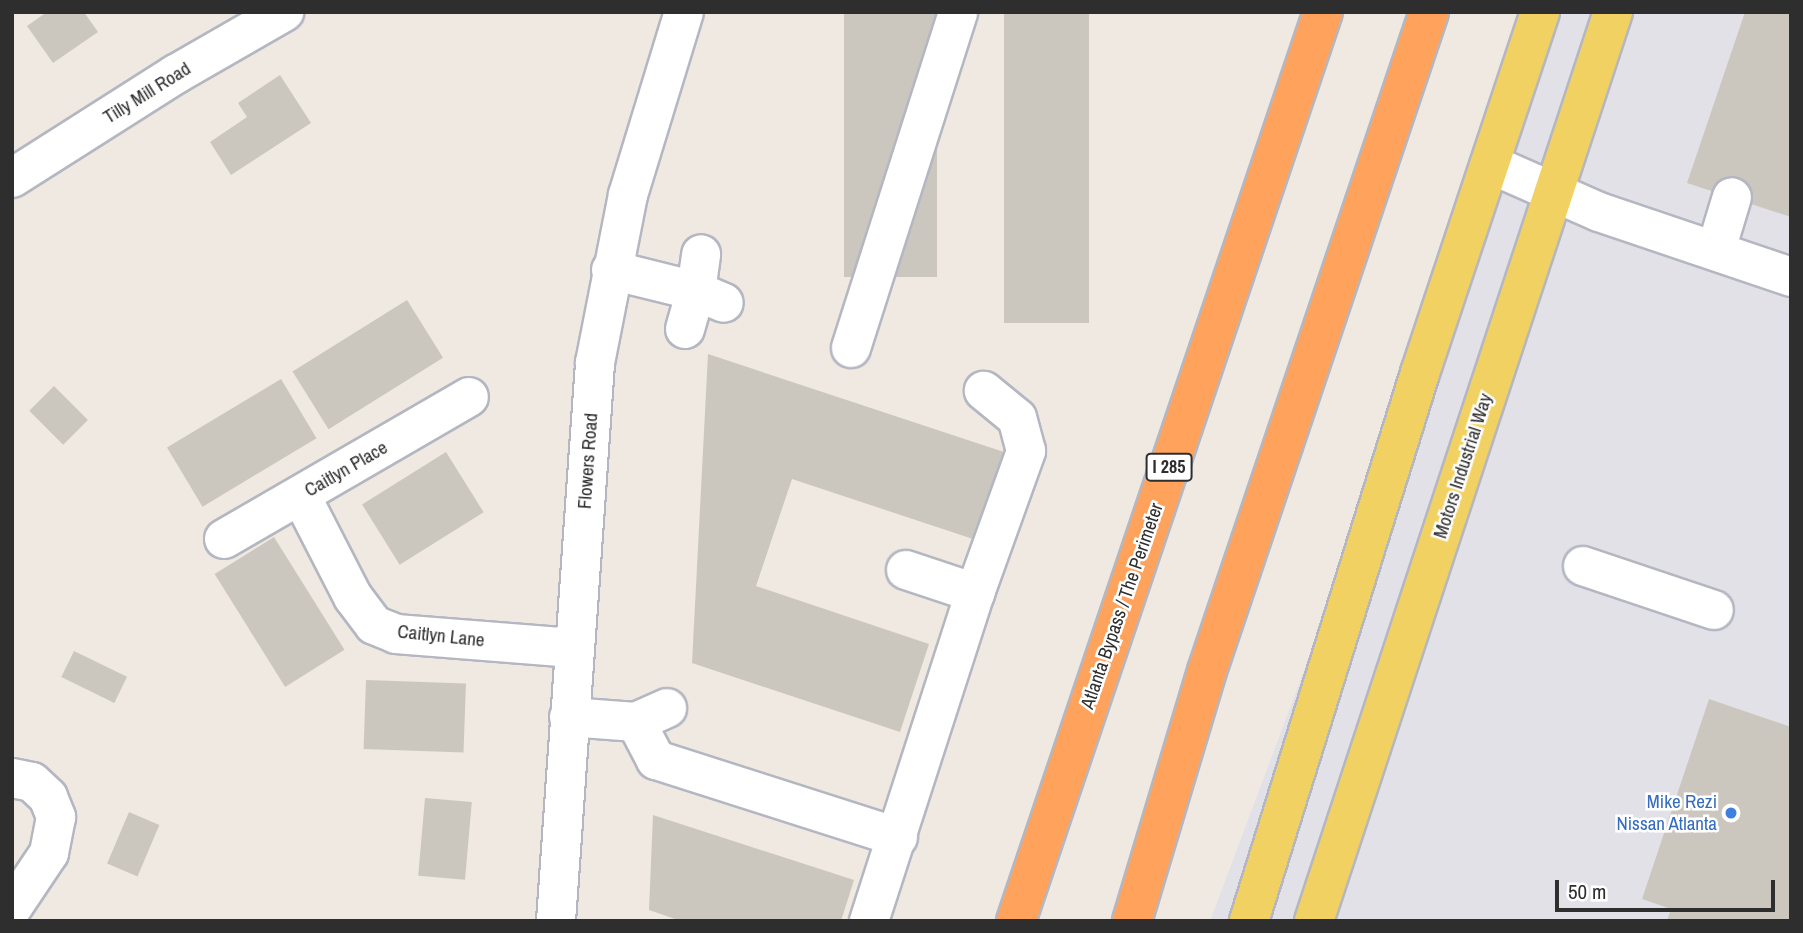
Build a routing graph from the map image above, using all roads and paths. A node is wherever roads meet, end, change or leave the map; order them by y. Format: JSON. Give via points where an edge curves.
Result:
{"nodes":[{"id":1,"x":284,"y":12,"type":"edge"},
{"id":2,"x":684,"y":12,"type":"edge"},
{"id":3,"x":958,"y":12,"type":"edge"},
{"id":4,"x":1323,"y":12,"type":"edge"},
{"id":5,"x":1429,"y":12,"type":"edge"},
{"id":6,"x":1540,"y":12,"type":"edge"},
{"id":7,"x":1613,"y":12,"type":"edge"},
{"id":8,"x":1490,"y":164,"type":"junction"},
{"id":9,"x":12,"y":178,"type":"edge"},
{"id":10,"x":1554,"y":190,"type":"junction"},
{"id":11,"x":1731,"y":197,"type":"dead end"},
{"id":12,"x":1716,"y":250,"type":"junction"},
{"id":13,"x":611,"y":270,"type":"junction"},
{"id":14,"x":1791,"y":277,"type":"edge"},
{"id":15,"x":685,"y":329,"type":"dead end"},
{"id":16,"x":851,"y":348,"type":"dead end"},
{"id":17,"x":984,"y":391,"type":"dead end"},
{"id":18,"x":468,"y":397,"type":"dead end"},
{"id":19,"x":300,"y":495,"type":"junction"},
{"id":20,"x":224,"y":539,"type":"dead end"},
{"id":21,"x":1583,"y":566,"type":"dead end"},
{"id":22,"x":906,"y":570,"type":"dead end"},
{"id":23,"x":975,"y":593,"type":"junction"},
{"id":24,"x":1714,"y":610,"type":"dead end"},
{"id":25,"x":573,"y":648,"type":"junction"},
{"id":26,"x":569,"y":718,"type":"junction"},
{"id":27,"x":12,"y":778,"type":"edge"},
{"id":28,"x":898,"y":836,"type":"junction"},
{"id":29,"x":12,"y":908,"type":"edge"},
{"id":30,"x":556,"y":921,"type":"edge"},
{"id":31,"x":869,"y":921,"type":"edge"},
{"id":32,"x":1016,"y":921,"type":"edge"},
{"id":33,"x":1132,"y":921,"type":"edge"},
{"id":34,"x":1249,"y":921,"type":"edge"},
{"id":35,"x":1314,"y":921,"type":"edge"}],
"edges":[{"from":1,"to":9,"type":"street","name":"Tilly Mill Road"},
{"from":2,"to":13,"type":"street","name":"Flowers Road","via":[[628,195]]},
{"from":3,"to":16,"type":"street"},
{"from":4,"to":32,"type":"highway","name":"Atlanta Bypass / The Perimeter","number":"I 285"},
{"from":5,"to":33,"type":"highway","via":[[1207,671]]},
{"from":6,"to":8,"type":"main road"},
{"from":7,"to":10,"type":"main road","name":"Motors Industrial Way"},
{"from":8,"to":10,"type":"street"},
{"from":8,"to":34,"type":"main road"},
{"from":10,"to":12,"type":"street","via":[[1599,212]]},
{"from":10,"to":35,"type":"main road","name":"Motors Industrial Way"},
{"from":11,"to":12,"type":"street"},
{"from":12,"to":14,"type":"street"},
{"from":13,"to":15,"type":"street","via":[[707,282]]},
{"from":13,"to":25,"type":"street","name":"Flowers Road","via":[[595,363]]},
{"from":17,"to":23,"type":"street","via":[[1017,418],[1026,451]]},
{"from":18,"to":19,"type":"street","name":"Caitlyn Place"},
{"from":19,"to":20,"type":"street","name":"Caitlyn Place"},
{"from":19,"to":25,"type":"street","name":"Caitlyn Lane","via":[[353,597],[374,625],[396,634]]},
{"from":21,"to":24,"type":"street"},
{"from":22,"to":23,"type":"street"},
{"from":23,"to":28,"type":"street"},
{"from":25,"to":26,"type":"street","name":"Flowers Road"},
{"from":26,"to":28,"type":"street","via":[[652,715],[656,760]]},
{"from":26,"to":30,"type":"street","name":"Flowers Road"},
{"from":27,"to":29,"type":"street","via":[[32,782],[48,797],[56,817],[49,853]]},
{"from":28,"to":31,"type":"street"}]}
